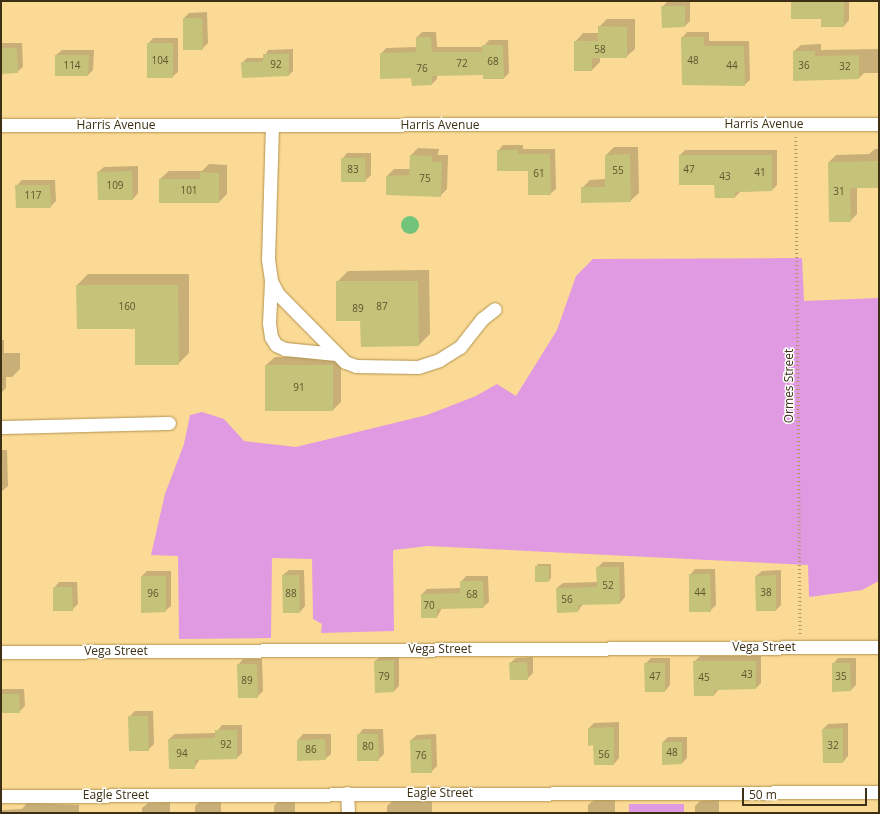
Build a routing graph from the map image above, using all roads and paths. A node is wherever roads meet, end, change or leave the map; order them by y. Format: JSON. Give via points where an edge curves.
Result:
{"nodes":[{"id":1,"x":796,"y":124,"type":"junction"},
{"id":2,"x":879,"y":124,"type":"edge"},
{"id":3,"x":1,"y":125,"type":"edge"},
{"id":4,"x":272,"y":125,"type":"junction"},
{"id":5,"x":271,"y":281,"type":"junction"},
{"id":6,"x":495,"y":309,"type":"dead end"},
{"id":7,"x":336,"y":354,"type":"junction"},
{"id":8,"x":169,"y":423,"type":"dead end"},
{"id":9,"x":1,"y":427,"type":"edge"},
{"id":10,"x":800,"y":647,"type":"junction"},
{"id":11,"x":879,"y":647,"type":"edge"},
{"id":12,"x":1,"y":652,"type":"edge"},
{"id":13,"x":879,"y":792,"type":"edge"},
{"id":14,"x":348,"y":793,"type":"junction"},
{"id":15,"x":1,"y":796,"type":"edge"},
{"id":16,"x":348,"y":813,"type":"edge"}],
"edges":[{"from":1,"to":2,"type":"street","name":"Harris Avenue"},
{"from":1,"to":4,"type":"street","name":"Harris Avenue"},
{"from":1,"to":10,"type":"path","name":"Ormes Street"},
{"from":3,"to":4,"type":"street","name":"Harris Avenue"},
{"from":4,"to":5,"type":"street","via":[[268,259]]},
{"from":5,"to":7,"type":"street","via":[[278,294]]},
{"from":5,"to":7,"type":"street","via":[[269,323],[271,337],[276,345],[285,349]]},
{"from":6,"to":7,"type":"street","via":[[482,319],[460,347],[439,360],[418,367],[356,366],[345,362]]},
{"from":8,"to":9,"type":"street"},
{"from":10,"to":11,"type":"street","name":"Vega Street"},
{"from":10,"to":12,"type":"street","name":"Vega Street"},
{"from":13,"to":14,"type":"street","name":"Eagle Street"},
{"from":14,"to":15,"type":"street","name":"Eagle Street"},
{"from":14,"to":16,"type":"street"}]}
